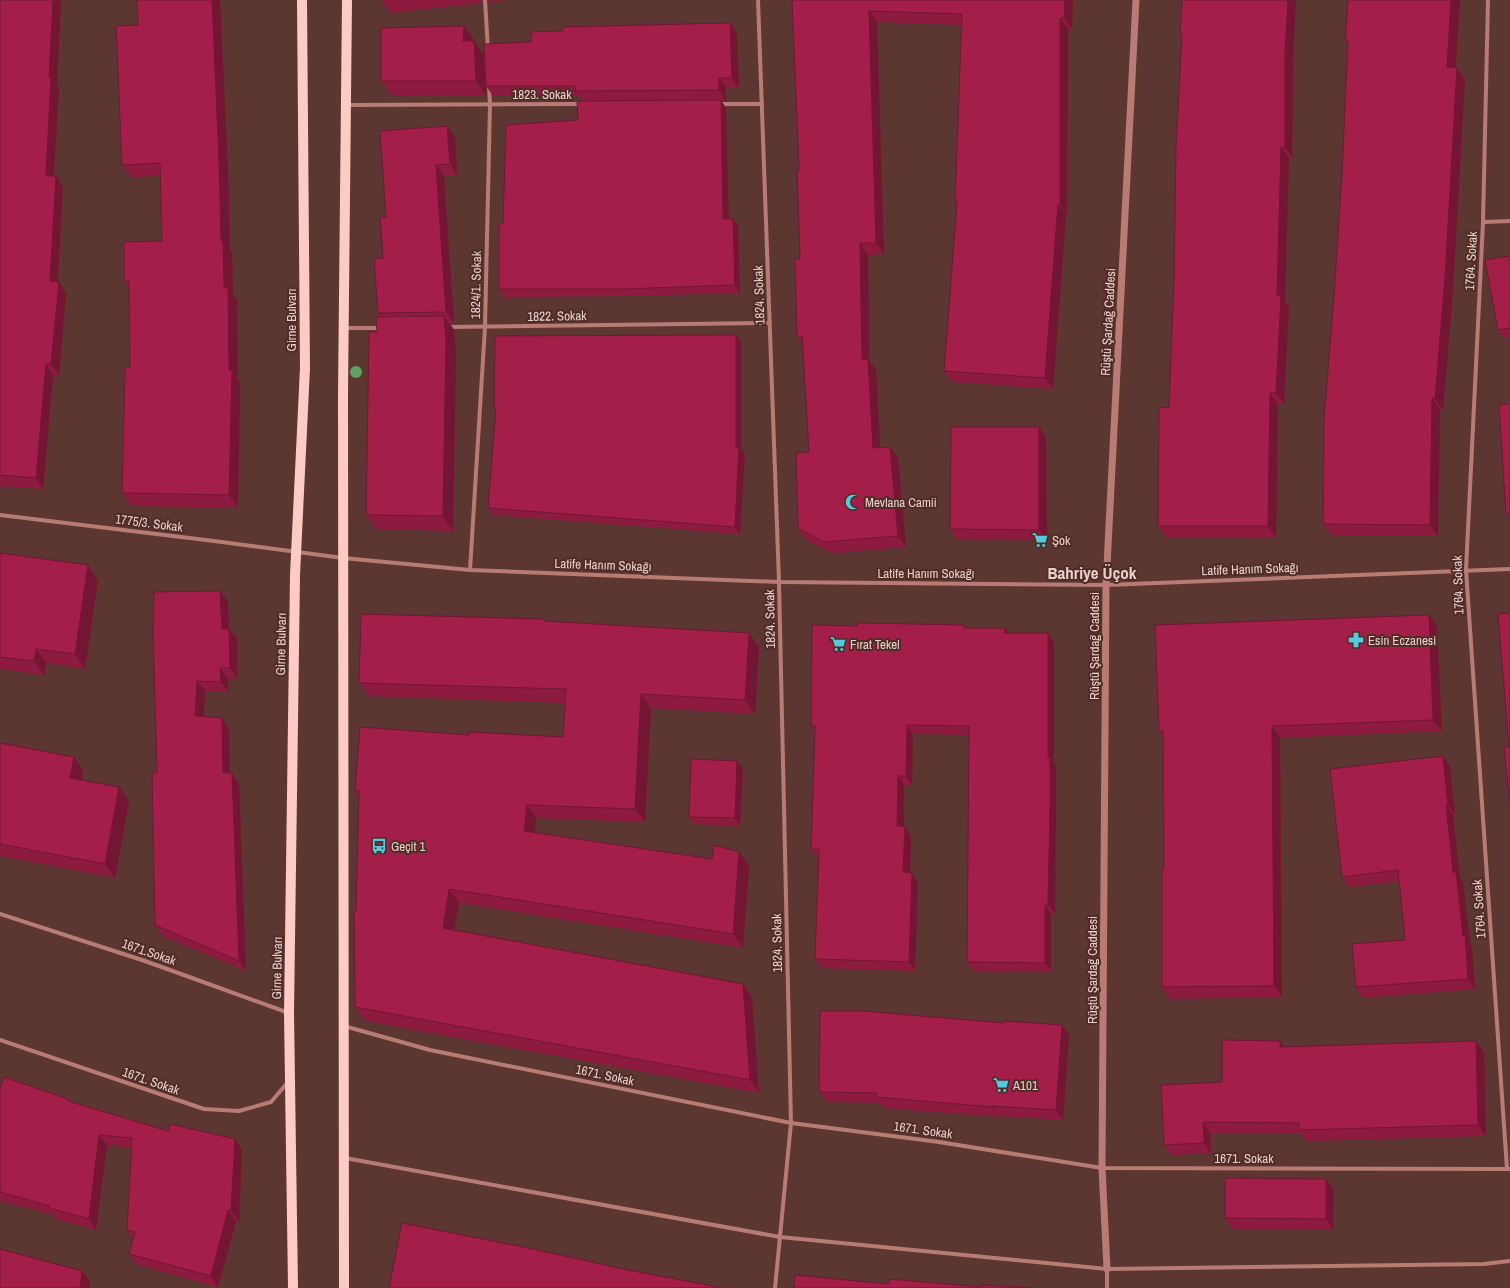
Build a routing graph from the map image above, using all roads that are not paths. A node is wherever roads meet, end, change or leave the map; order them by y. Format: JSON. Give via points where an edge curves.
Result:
{"nodes":[{"id":1,"x":302,"y":0,"type":"edge"},
{"id":2,"x":348,"y":0,"type":"edge"},
{"id":3,"x":486,"y":0,"type":"edge"},
{"id":4,"x":758,"y":0,"type":"edge"},
{"id":5,"x":1136,"y":0,"type":"edge"},
{"id":6,"x":1488,"y":0,"type":"edge"},
{"id":7,"x":488,"y":52,"type":"edge"},
{"id":8,"x":489,"y":82,"type":"edge"},
{"id":9,"x":490,"y":104,"type":"junction"},
{"id":10,"x":586,"y":104,"type":"edge"},
{"id":11,"x":714,"y":104,"type":"edge"},
{"id":12,"x":762,"y":104,"type":"junction"},
{"id":13,"x":346,"y":105,"type":"junction"},
{"id":14,"x":1510,"y":221,"type":"edge"},
{"id":15,"x":1483,"y":222,"type":"junction"},
{"id":16,"x":770,"y":323,"type":"junction"},
{"id":17,"x":446,"y":327,"type":"edge"},
{"id":18,"x":485,"y":327,"type":"junction"},
{"id":19,"x":344,"y":328,"type":"junction"},
{"id":20,"x":391,"y":328,"type":"edge"},
{"id":21,"x":0,"y":515,"type":"edge"},
{"id":22,"x":296,"y":552,"type":"junction"},
{"id":23,"x":343,"y":558,"type":"junction"},
{"id":24,"x":1510,"y":569,"type":"edge"},
{"id":25,"x":470,"y":570,"type":"junction"},
{"id":26,"x":1466,"y":570,"type":"junction"},
{"id":27,"x":779,"y":582,"type":"junction"},
{"id":28,"x":1106,"y":585,"type":"junction"},
{"id":29,"x":0,"y":914,"type":"edge"},
{"id":30,"x":290,"y":1013,"type":"junction"},
{"id":31,"x":344,"y":1026,"type":"junction"},
{"id":32,"x":0,"y":1040,"type":"edge"},
{"id":33,"x":290,"y":1081,"type":"junction"},
{"id":34,"x":791,"y":1124,"type":"junction"},
{"id":35,"x":344,"y":1158,"type":"junction"},
{"id":36,"x":1102,"y":1168,"type":"junction"},
{"id":37,"x":1508,"y":1169,"type":"edge"},
{"id":38,"x":780,"y":1237,"type":"junction"},
{"id":39,"x":1510,"y":1261,"type":"edge"},
{"id":40,"x":1107,"y":1269,"type":"junction"},
{"id":41,"x":293,"y":1288,"type":"edge"},
{"id":42,"x":344,"y":1288,"type":"edge"},
{"id":43,"x":775,"y":1288,"type":"edge"},
{"id":44,"x":1108,"y":1288,"type":"edge"}],
"edges":[{"from":1,"to":22,"type":"main road","name":"Girne Bulvarı","via":[[305,368]]},
{"from":2,"to":13,"type":"main road"},
{"from":3,"to":7,"type":"street"},
{"from":4,"to":12,"type":"street","name":"1824. Sokak"},
{"from":5,"to":28,"type":"street","name":"Rüştü Şardağ Caddesi"},
{"from":6,"to":15,"type":"street","name":"1764. Sokak"},
{"from":8,"to":9,"type":"street","name":"1824/1. Sokak"},
{"from":9,"to":10,"type":"street","name":"1823. Sokak"},
{"from":9,"to":13,"type":"street","name":"1823. Sokak"},
{"from":9,"to":18,"type":"street","name":"1824/1. Sokak"},
{"from":11,"to":12,"type":"street"},
{"from":12,"to":16,"type":"street","name":"1824. Sokak"},
{"from":13,"to":19,"type":"main road"},
{"from":14,"to":15,"type":"street"},
{"from":15,"to":26,"type":"street","name":"1764. Sokak"},
{"from":16,"to":18,"type":"street","name":"1822. Sokak"},
{"from":16,"to":27,"type":"street","name":"1824. Sokak"},
{"from":17,"to":18,"type":"street","name":"1822. Sokak"},
{"from":18,"to":25,"type":"street","name":"1824/1. Sokak"},
{"from":19,"to":20,"type":"street"},
{"from":19,"to":23,"type":"main road"},
{"from":21,"to":22,"type":"street","name":"1775/3. Sokak"},
{"from":22,"to":23,"type":"street","name":"1775/3. Sokak"},
{"from":22,"to":30,"type":"main road","name":"Girne Bulvarı"},
{"from":23,"to":25,"type":"street","name":"Latife Hanım Sokağı"},
{"from":23,"to":31,"type":"main road"},
{"from":24,"to":26,"type":"street","name":"Latife Hanım Sokağı"},
{"from":25,"to":27,"type":"street","name":"Latife Hanım Sokağı"},
{"from":26,"to":28,"type":"street","name":"Latife Hanım Sokağı"},
{"from":26,"to":37,"type":"street","name":"1764. Sokak"},
{"from":27,"to":28,"type":"street","name":"Latife Hanım Sokağı"},
{"from":27,"to":34,"type":"street","name":"1824. Sokak"},
{"from":28,"to":36,"type":"street","name":"Rüştü Şardağ Caddesi"},
{"from":29,"to":30,"type":"street","name":"1671.Sokak","via":[[145,961]]},
{"from":30,"to":33,"type":"main road","name":"Girne Bulvarı"},
{"from":31,"to":34,"type":"street","name":"1671. Sokak","via":[[430,1050]]},
{"from":31,"to":35,"type":"main road"},
{"from":32,"to":33,"type":"street","name":"1671. Sokak","via":[[204,1110],[239,1112],[271,1102]]},
{"from":33,"to":41,"type":"main road","name":"Girne Bulvarı"},
{"from":34,"to":36,"type":"street","name":"1671. Sokak","via":[[939,1142]]},
{"from":34,"to":38,"type":"street","name":"1824. Sokak"},
{"from":35,"to":38,"type":"street"},
{"from":35,"to":42,"type":"main road"},
{"from":36,"to":37,"type":"street","name":"1671. Sokak"},
{"from":36,"to":40,"type":"street","name":"Rüştü Şardağ Caddesi"},
{"from":38,"to":40,"type":"street"},
{"from":38,"to":43,"type":"street","name":"1824. Sokak"},
{"from":39,"to":40,"type":"street","via":[[1476,1264]]},
{"from":40,"to":44,"type":"street"}]}
